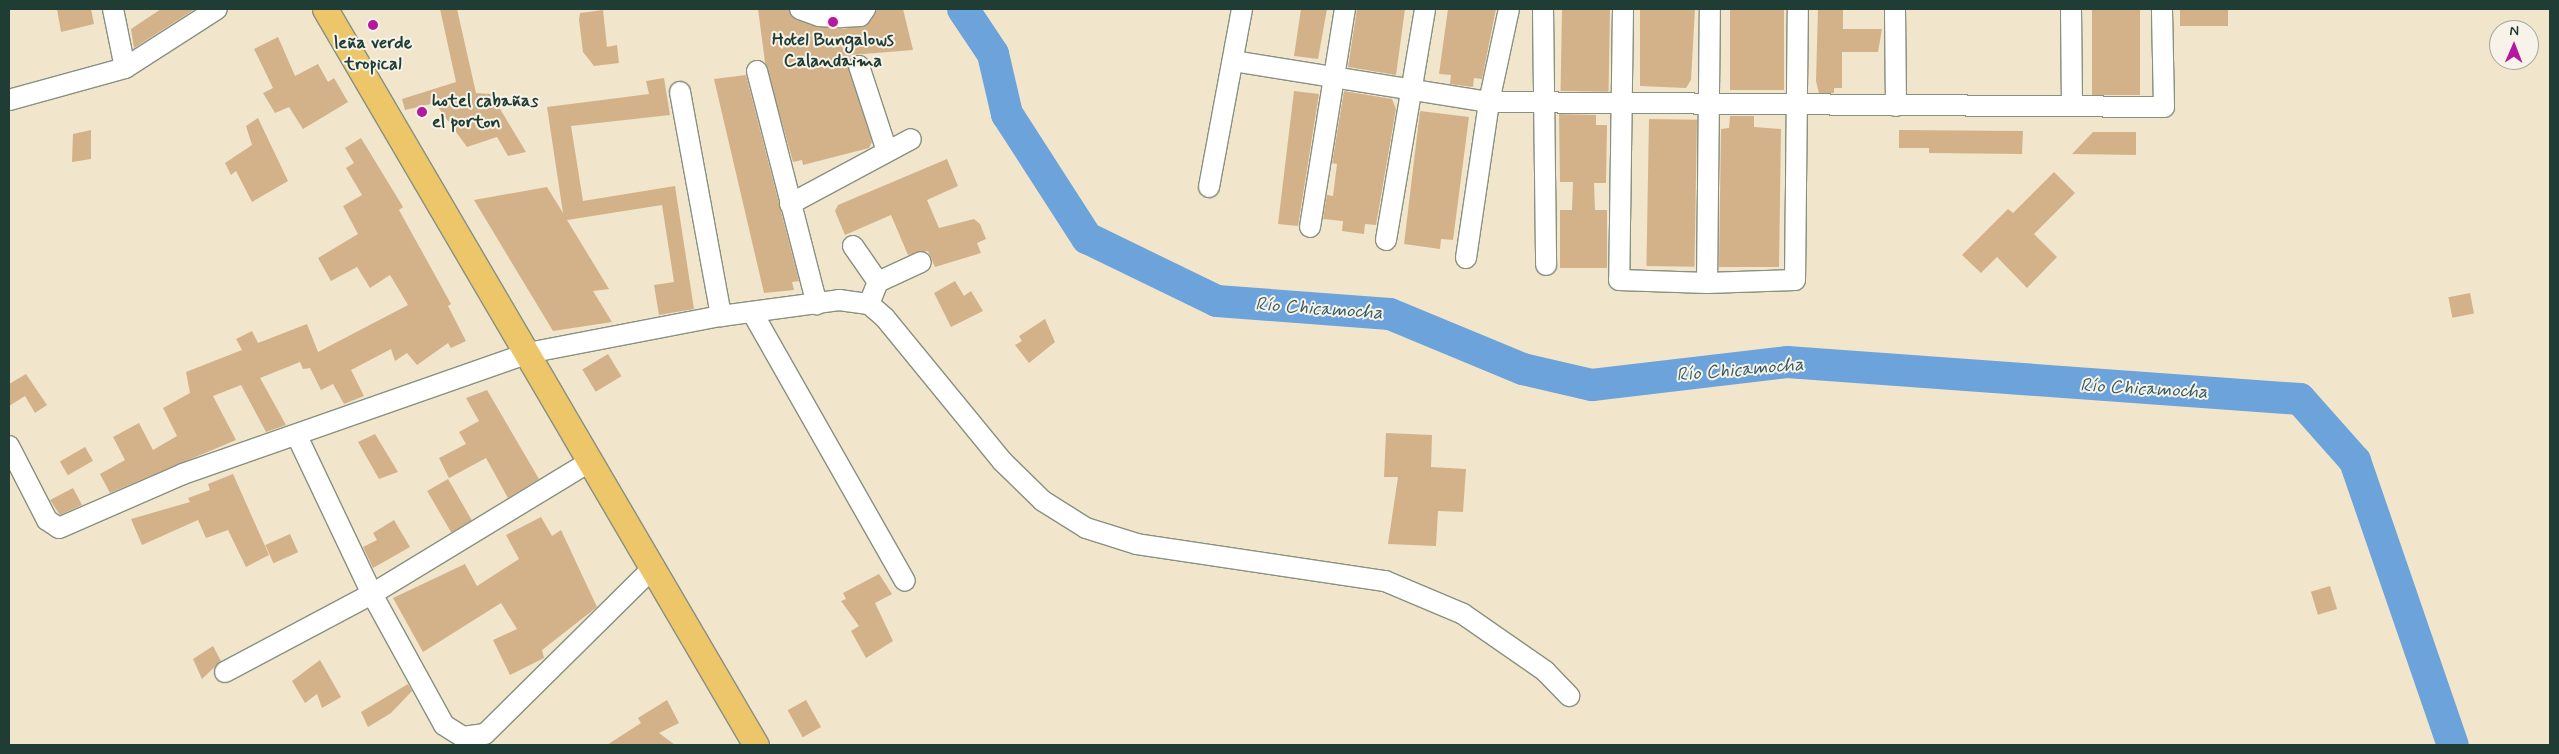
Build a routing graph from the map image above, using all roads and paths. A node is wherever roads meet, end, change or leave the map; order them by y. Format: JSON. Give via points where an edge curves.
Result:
{"nodes":[{"id":1,"x":113,"y":9,"type":"edge"},
{"id":2,"x":217,"y":9,"type":"edge"},
{"id":3,"x":325,"y":9,"type":"edge"},
{"id":4,"x":800,"y":9,"type":"edge"},
{"id":5,"x":865,"y":9,"type":"edge"},
{"id":6,"x":1242,"y":9,"type":"edge"},
{"id":7,"x":1345,"y":9,"type":"edge"},
{"id":8,"x":1426,"y":9,"type":"edge"},
{"id":9,"x":1509,"y":9,"type":"edge"},
{"id":10,"x":1543,"y":9,"type":"edge"},
{"id":11,"x":1623,"y":9,"type":"edge"},
{"id":12,"x":1710,"y":9,"type":"edge"},
{"id":13,"x":1798,"y":9,"type":"edge"},
{"id":14,"x":1895,"y":9,"type":"edge"},
{"id":15,"x":2071,"y":9,"type":"edge"},
{"id":16,"x":2162,"y":9,"type":"edge"},
{"id":17,"x":1233,"y":61,"type":"junction"},
{"id":18,"x":859,"y":66,"type":"dead end"},
{"id":19,"x":125,"y":68,"type":"junction"},
{"id":20,"x":757,"y":71,"type":"dead end"},
{"id":21,"x":1334,"y":77,"type":"junction"},
{"id":22,"x":1412,"y":90,"type":"junction"},
{"id":23,"x":680,"y":92,"type":"dead end"},
{"id":24,"x":9,"y":100,"type":"edge"},
{"id":25,"x":1544,"y":101,"type":"junction"},
{"id":26,"x":1489,"y":102,"type":"junction"},
{"id":27,"x":1621,"y":102,"type":"junction"},
{"id":28,"x":1709,"y":103,"type":"junction"},
{"id":29,"x":1797,"y":105,"type":"junction"},
{"id":30,"x":1896,"y":106,"type":"junction"},
{"id":31,"x":2072,"y":106,"type":"junction"},
{"id":32,"x":911,"y":138,"type":"dead end"},
{"id":33,"x":887,"y":151,"type":"junction"},
{"id":34,"x":1210,"y":187,"type":"dead end"},
{"id":35,"x":790,"y":204,"type":"junction"},
{"id":36,"x":1310,"y":227,"type":"dead end"},
{"id":37,"x":1386,"y":240,"type":"dead end"},
{"id":38,"x":853,"y":246,"type":"dead end"},
{"id":39,"x":1466,"y":258,"type":"dead end"},
{"id":40,"x":921,"y":262,"type":"dead end"},
{"id":41,"x":1546,"y":265,"type":"dead end"},
{"id":42,"x":878,"y":282,"type":"junction"},
{"id":43,"x":1707,"y":283,"type":"junction"},
{"id":44,"x":817,"y":304,"type":"junction"},
{"id":45,"x":869,"y":304,"type":"junction"},
{"id":46,"x":752,"y":312,"type":"junction"},
{"id":47,"x":721,"y":316,"type":"junction"},
{"id":48,"x":528,"y":353,"type":"junction"},
{"id":49,"x":298,"y":436,"type":"junction"},
{"id":50,"x":9,"y":446,"type":"edge"},
{"id":51,"x":591,"y":460,"type":"junction"},
{"id":52,"x":654,"y":567,"type":"junction"},
{"id":53,"x":905,"y":581,"type":"dead end"},
{"id":54,"x":372,"y":594,"type":"junction"},
{"id":55,"x":225,"y":672,"type":"dead end"},
{"id":56,"x":1569,"y":696,"type":"dead end"},
{"id":57,"x":459,"y":741,"type":"edge"},
{"id":58,"x":756,"y":745,"type":"edge"}],
"edges":[{"from":1,"to":19,"type":"street"},
{"from":2,"to":19,"type":"street"},
{"from":3,"to":48,"type":"main road"},
{"from":4,"to":5,"type":"street","via":[[819,16],[841,17],[860,16]]},
{"from":6,"to":17,"type":"street"},
{"from":7,"to":21,"type":"street"},
{"from":8,"to":22,"type":"street"},
{"from":9,"to":26,"type":"street"},
{"from":10,"to":25,"type":"street"},
{"from":11,"to":27,"type":"street"},
{"from":12,"to":28,"type":"street"},
{"from":13,"to":29,"type":"street"},
{"from":14,"to":30,"type":"street"},
{"from":15,"to":31,"type":"street"},
{"from":16,"to":31,"type":"street","via":[[2164,107]]},
{"from":17,"to":21,"type":"street"},
{"from":17,"to":34,"type":"street"},
{"from":18,"to":33,"type":"street"},
{"from":19,"to":24,"type":"street"},
{"from":20,"to":35,"type":"street"},
{"from":21,"to":22,"type":"street"},
{"from":21,"to":36,"type":"street"},
{"from":22,"to":26,"type":"street"},
{"from":22,"to":37,"type":"street"},
{"from":23,"to":47,"type":"street"},
{"from":25,"to":26,"type":"street"},
{"from":25,"to":27,"type":"street"},
{"from":25,"to":41,"type":"street"},
{"from":26,"to":39,"type":"street"},
{"from":27,"to":28,"type":"street"},
{"from":27,"to":43,"type":"street","via":[[1619,280]]},
{"from":28,"to":29,"type":"street"},
{"from":28,"to":43,"type":"street"},
{"from":29,"to":30,"type":"street"},
{"from":29,"to":43,"type":"street","via":[[1795,280]]},
{"from":30,"to":31,"type":"street"},
{"from":32,"to":33,"type":"street"},
{"from":33,"to":35,"type":"street"},
{"from":35,"to":44,"type":"street"},
{"from":38,"to":42,"type":"street"},
{"from":40,"to":42,"type":"street"},
{"from":42,"to":45,"type":"street"},
{"from":44,"to":45,"type":"street"},
{"from":44,"to":46,"type":"street"},
{"from":45,"to":56,"type":"street","via":[[886,318],[1002,461],[1043,501],[1070,520],[1137,544],[1385,581],[1463,614],[1545,671]]},
{"from":46,"to":47,"type":"street"},
{"from":46,"to":53,"type":"street"},
{"from":47,"to":48,"type":"street"},
{"from":48,"to":49,"type":"street"},
{"from":48,"to":51,"type":"main road"},
{"from":49,"to":50,"type":"street","via":[[183,474],[58,528],[47,520]]},
{"from":49,"to":54,"type":"street"},
{"from":51,"to":52,"type":"main road"},
{"from":51,"to":54,"type":"street"},
{"from":52,"to":57,"type":"street","via":[[485,734]]},
{"from":52,"to":58,"type":"main road"},
{"from":54,"to":55,"type":"street"},
{"from":54,"to":57,"type":"street","via":[[444,725]]}]}
